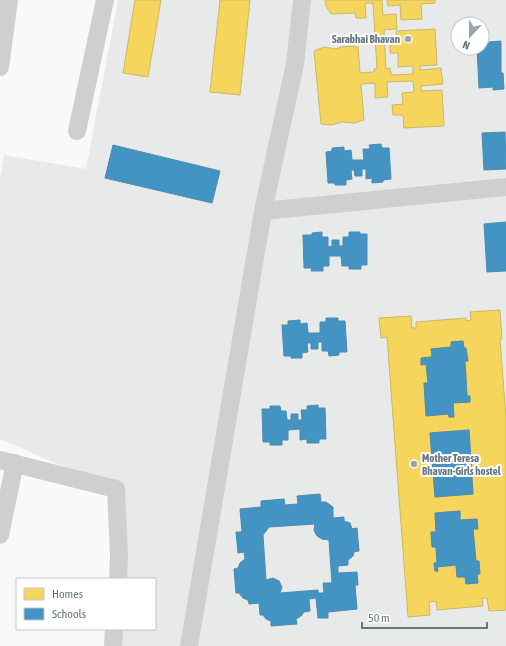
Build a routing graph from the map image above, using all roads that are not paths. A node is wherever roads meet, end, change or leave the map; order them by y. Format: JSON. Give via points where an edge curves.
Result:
{"nodes":[{"id":1,"x":9,"y":0,"type":"edge"},
{"id":2,"x":104,"y":0,"type":"edge"},
{"id":3,"x":302,"y":0,"type":"edge"},
{"id":4,"x":0,"y":68,"type":"edge"},
{"id":5,"x":77,"y":131,"type":"dead end"},
{"id":6,"x":506,"y":187,"type":"edge"},
{"id":7,"x":263,"y":211,"type":"junction"},
{"id":8,"x":7,"y":462,"type":"edge"},
{"id":9,"x":0,"y":535,"type":"edge"},
{"id":10,"x":118,"y":578,"type":"edge"},
{"id":11,"x":114,"y":630,"type":"edge"},
{"id":12,"x":113,"y":646,"type":"edge"},
{"id":13,"x":189,"y":646,"type":"edge"}],
"edges":[{"from":1,"to":4,"type":"street"},
{"from":2,"to":5,"type":"street"},
{"from":3,"to":7,"type":"street","via":[[295,64]]},
{"from":6,"to":7,"type":"street"},
{"from":7,"to":13,"type":"street"},
{"from":8,"to":9,"type":"street"},
{"from":8,"to":10,"type":"street","via":[[116,489]]},
{"from":11,"to":12,"type":"street"}]}
